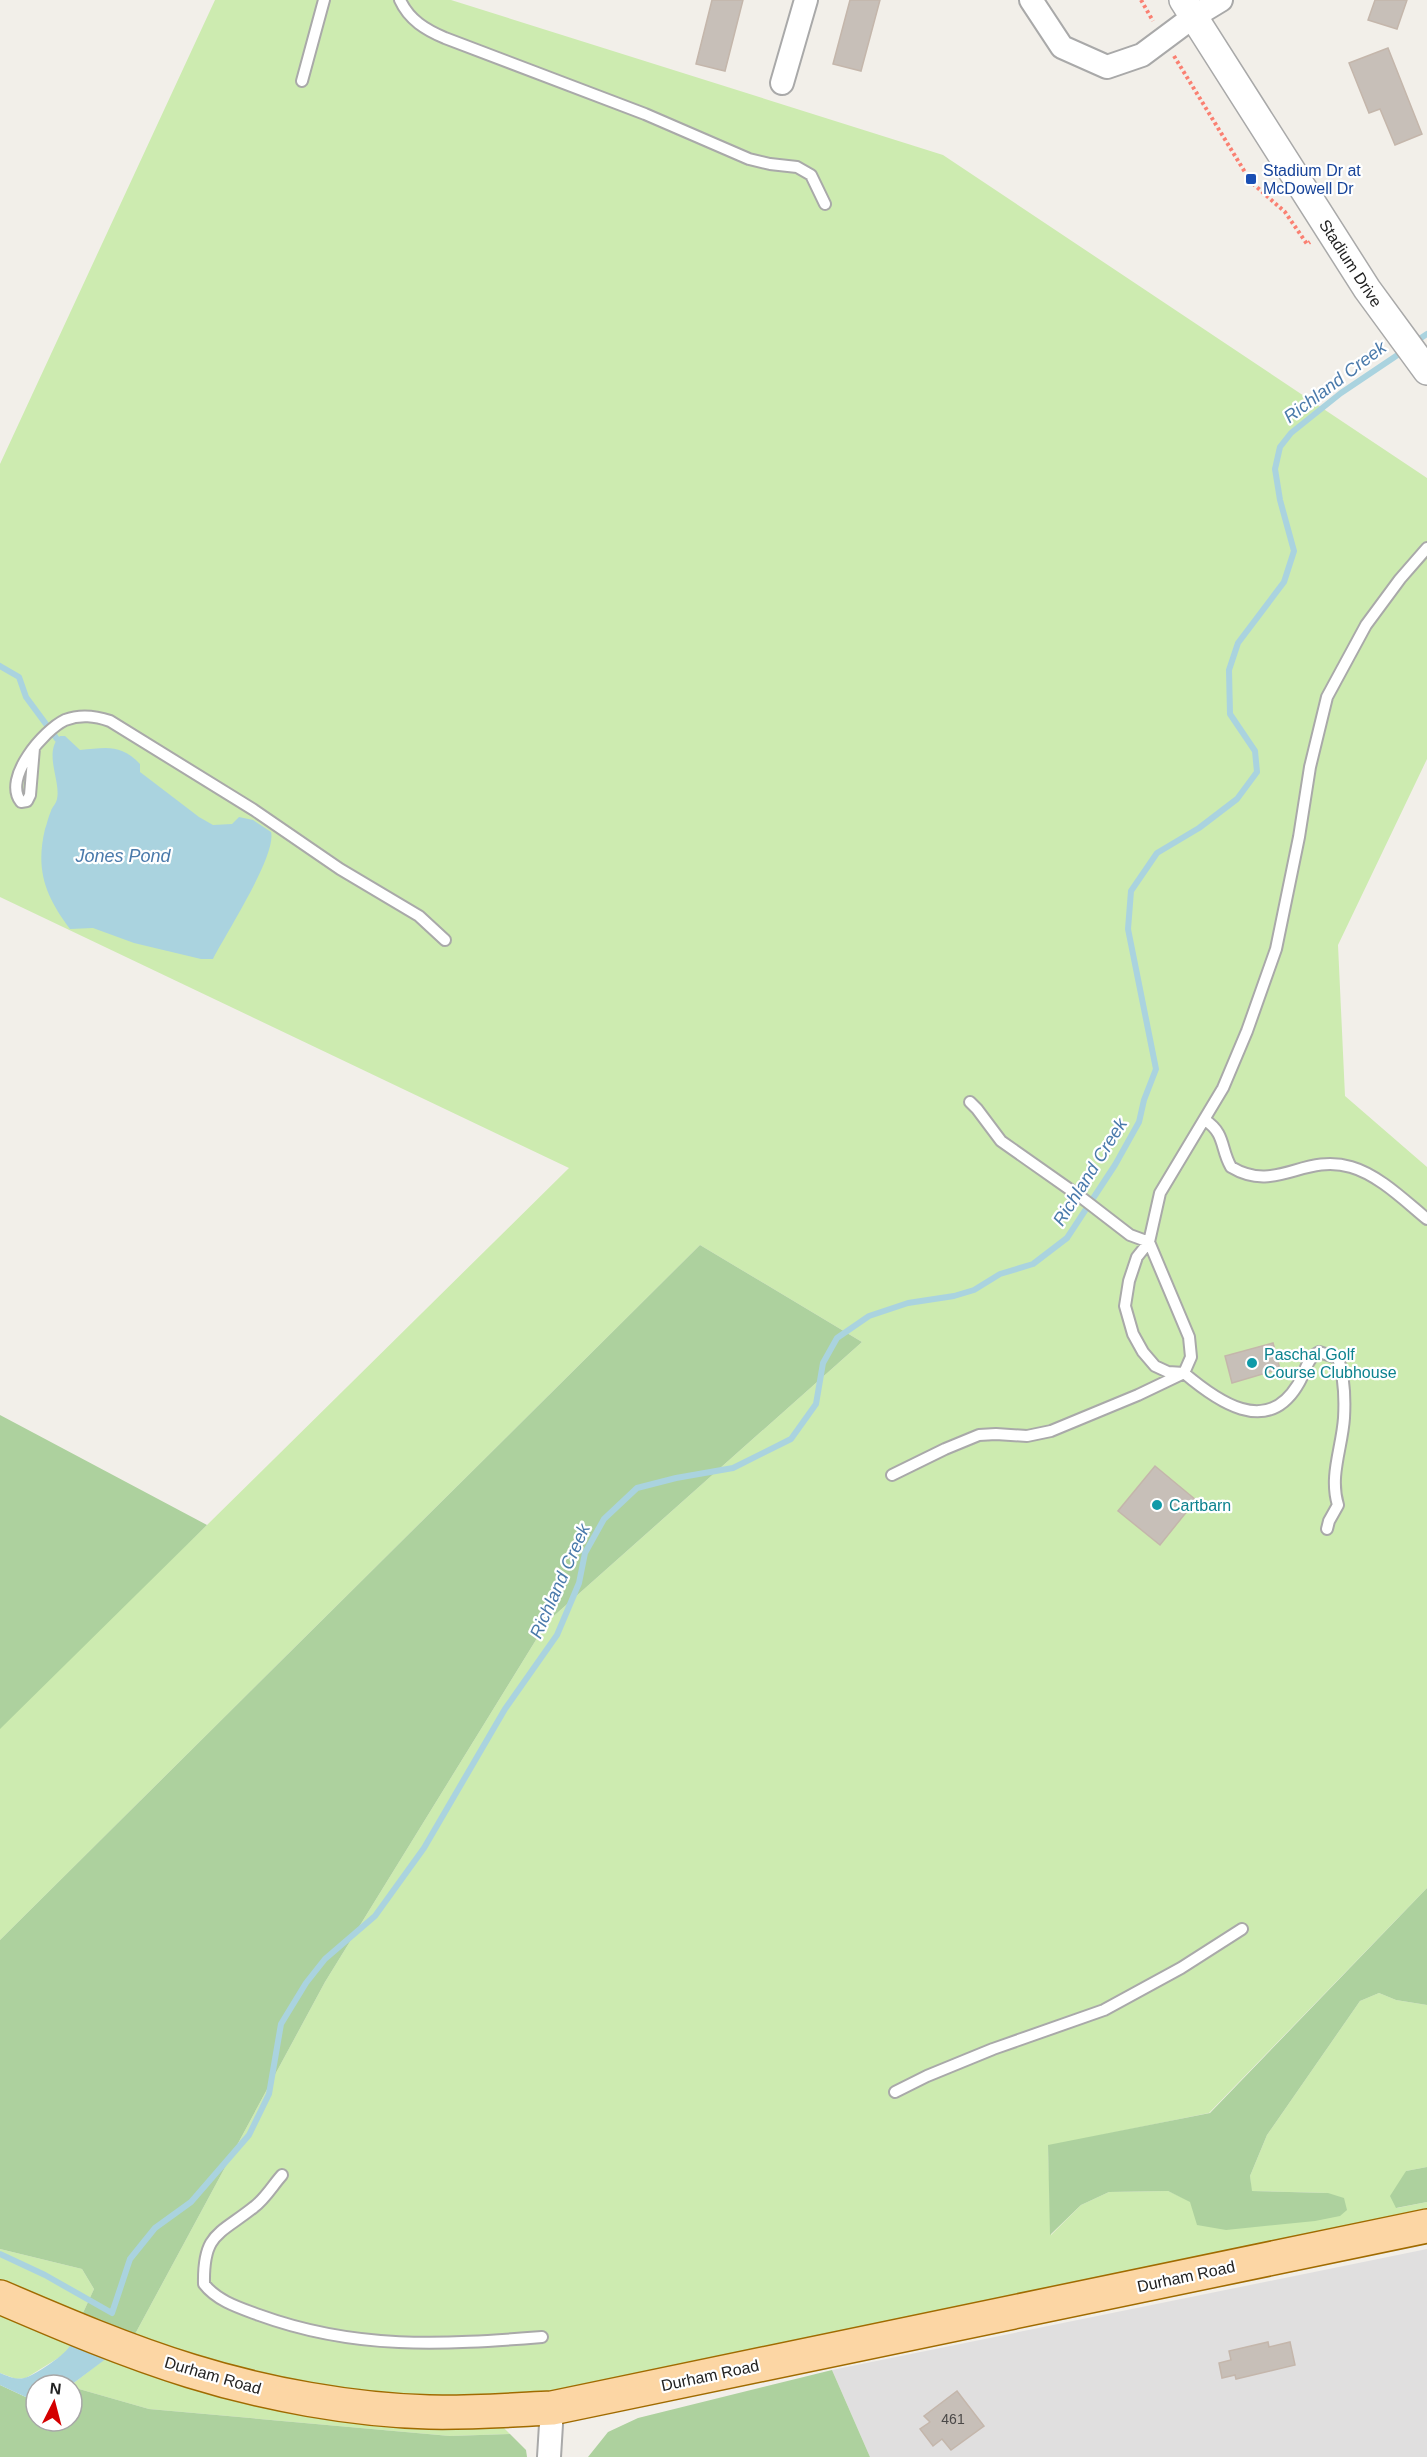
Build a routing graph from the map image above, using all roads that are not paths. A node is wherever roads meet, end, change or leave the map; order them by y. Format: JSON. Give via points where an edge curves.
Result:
{"nodes":[{"id":1,"x":324,"y":0,"type":"edge"},
{"id":2,"x":400,"y":0,"type":"edge"},
{"id":3,"x":806,"y":0,"type":"edge"},
{"id":4,"x":1031,"y":0,"type":"edge"},
{"id":5,"x":1221,"y":0,"type":"edge"},
{"id":6,"x":1188,"y":9,"type":"edge"},
{"id":7,"x":302,"y":81,"type":"dead end"},
{"id":8,"x":782,"y":83,"type":"dead end"},
{"id":9,"x":825,"y":204,"type":"dead end"},
{"id":10,"x":1427,"y":371,"type":"edge"},
{"id":11,"x":1427,"y":548,"type":"edge"},
{"id":12,"x":34,"y":748,"type":"dead end"},
{"id":13,"x":446,"y":940,"type":"dead end"},
{"id":14,"x":970,"y":1102,"type":"dead end"},
{"id":15,"x":1205,"y":1120,"type":"junction"},
{"id":16,"x":1427,"y":1220,"type":"edge"},
{"id":17,"x":1149,"y":1242,"type":"junction"},
{"id":18,"x":1184,"y":1373,"type":"junction"},
{"id":19,"x":892,"y":1475,"type":"dead end"},
{"id":20,"x":1327,"y":1529,"type":"dead end"},
{"id":21,"x":1242,"y":1929,"type":"dead end"},
{"id":22,"x":896,"y":2092,"type":"dead end"},
{"id":23,"x":282,"y":2175,"type":"dead end"},
{"id":24,"x":1427,"y":2226,"type":"edge"},
{"id":25,"x":0,"y":2297,"type":"edge"},
{"id":26,"x":542,"y":2337,"type":"dead end"},
{"id":27,"x":552,"y":2408,"type":"junction"},
{"id":28,"x":549,"y":2457,"type":"edge"}],
"edges":[{"from":1,"to":7,"type":"lane"},
{"from":2,"to":9,"type":"lane","via":[[415,21],[438,35],[645,114],[749,159],[797,167],[811,175]]},
{"from":3,"to":8,"type":"street"},
{"from":4,"to":6,"type":"street","via":[[1062,47],[1107,67],[1142,55]]},
{"from":5,"to":6,"type":"street"},
{"from":6,"to":10,"type":"street","name":"Stadium Drive","via":[[1367,289]]},
{"from":11,"to":15,"type":"lane","via":[[1366,625],[1327,697],[1276,949],[1247,1031]]},
{"from":12,"to":13,"type":"lane","via":[[65,720],[87,716],[110,721],[419,916]]},
{"from":14,"to":17,"type":"lane","via":[[1001,1141],[1130,1235]]},
{"from":15,"to":16,"type":"lane","via":[[1219,1133],[1231,1167],[1249,1177],[1274,1176],[1312,1164],[1353,1167],[1380,1182]]},
{"from":15,"to":17,"type":"lane","via":[[1160,1193]]},
{"from":17,"to":18,"type":"lane","via":[[1189,1337],[1191,1357]]},
{"from":17,"to":18,"type":"lane","via":[[1137,1257],[1125,1306],[1143,1352],[1168,1372]]},
{"from":18,"to":19,"type":"lane","via":[[1051,1431],[1028,1436],[979,1435]]},
{"from":18,"to":20,"type":"lane","via":[[1212,1396],[1242,1409],[1265,1413],[1284,1404],[1313,1355],[1319,1352],[1338,1358],[1344,1417],[1333,1489],[1338,1505]]},
{"from":21,"to":22,"type":"lane","via":[[1104,2010],[993,2049]]},
{"from":23,"to":26,"type":"lane","via":[[253,2208],[209,2243],[204,2284],[219,2297],[272,2319],[369,2342]]},
{"from":24,"to":27,"type":"main road","name":"Durham Road"},
{"from":25,"to":27,"type":"main road","name":"Durham Road","via":[[105,2342],[193,2372],[271,2392],[427,2412]]},
{"from":27,"to":28,"type":"street"}]}
